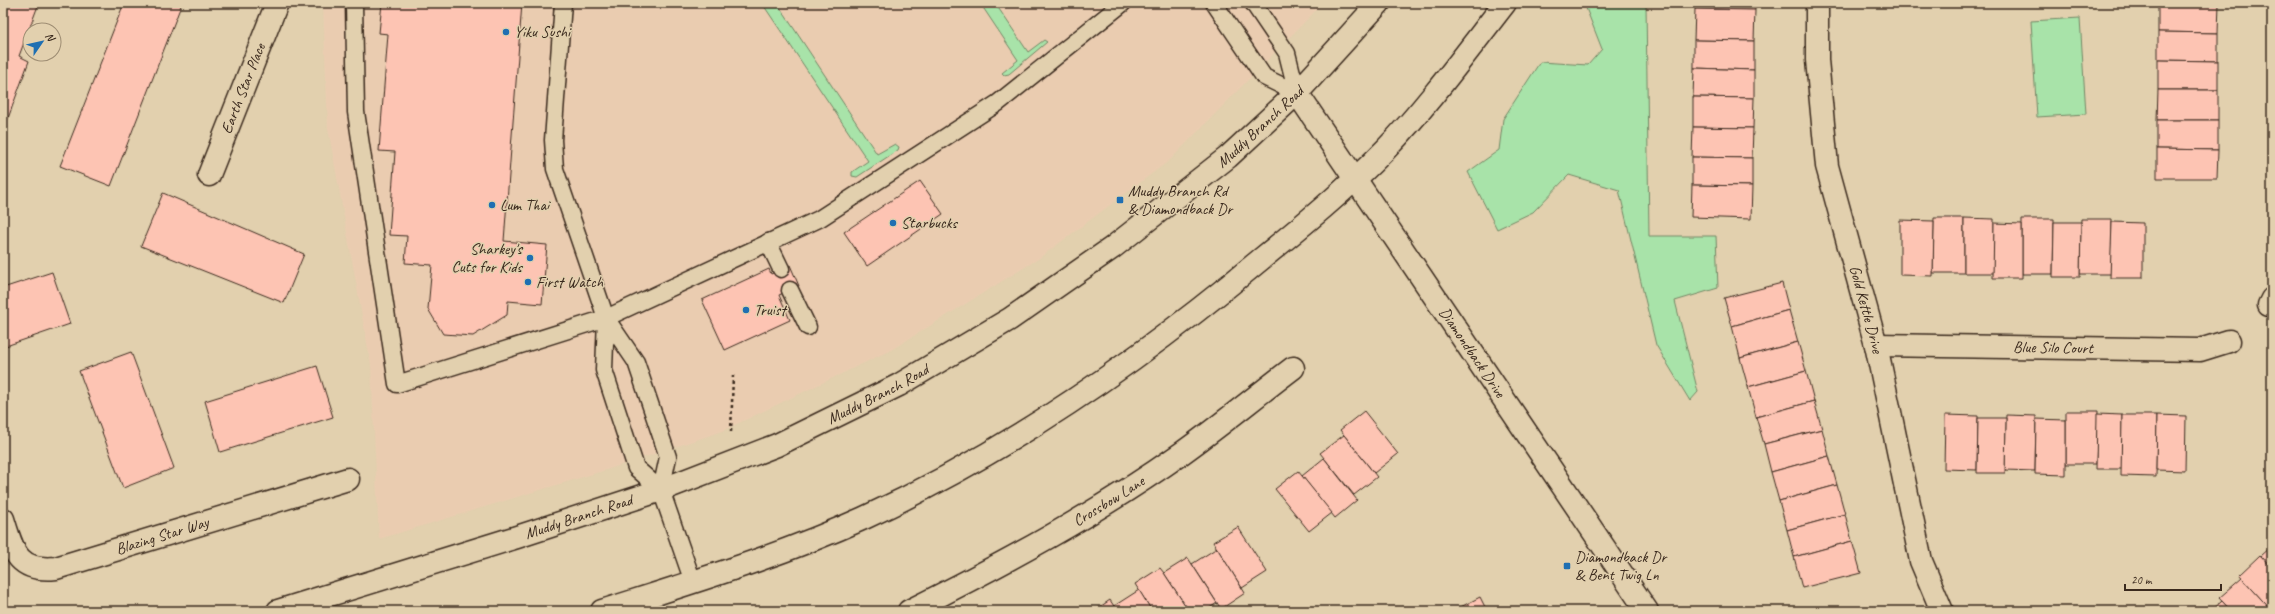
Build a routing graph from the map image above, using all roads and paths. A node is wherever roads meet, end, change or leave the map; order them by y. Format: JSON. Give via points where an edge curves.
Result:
{"nodes":[{"id":1,"x":277,"y":3,"type":"edge"},
{"id":2,"x":354,"y":3,"type":"edge"},
{"id":3,"x":563,"y":3,"type":"edge"},
{"id":4,"x":1123,"y":3,"type":"edge"},
{"id":5,"x":1214,"y":3,"type":"edge"},
{"id":6,"x":1253,"y":3,"type":"edge"},
{"id":7,"x":1379,"y":3,"type":"edge"},
{"id":8,"x":1505,"y":3,"type":"edge"},
{"id":9,"x":1817,"y":3,"type":"edge"},
{"id":10,"x":1297,"y":93,"type":"junction"},
{"id":11,"x":209,"y":174,"type":"dead end"},
{"id":12,"x":1355,"y":179,"type":"junction"},
{"id":13,"x":768,"y":242,"type":"junction"},
{"id":14,"x":781,"y":269,"type":"dead end"},
{"id":15,"x":790,"y":290,"type":"dead end"},
{"id":16,"x":606,"y":318,"type":"junction"},
{"id":17,"x":808,"y":327,"type":"dead end"},
{"id":18,"x":2229,"y":341,"type":"dead end"},
{"id":19,"x":1876,"y":345,"type":"junction"},
{"id":20,"x":1292,"y":368,"type":"dead end"},
{"id":21,"x":733,"y":375,"type":"dead end"},
{"id":22,"x":731,"y":435,"type":"dead end"},
{"id":23,"x":348,"y":479,"type":"dead end"},
{"id":24,"x":661,"y":490,"type":"junction"},
{"id":25,"x":3,"y":519,"type":"edge"},
{"id":26,"x":693,"y":582,"type":"junction"},
{"id":27,"x":278,"y":611,"type":"edge"},
{"id":28,"x":602,"y":611,"type":"edge"},
{"id":29,"x":909,"y":611,"type":"edge"},
{"id":30,"x":1647,"y":611,"type":"edge"},
{"id":31,"x":1942,"y":611,"type":"edge"}],
"edges":[{"from":1,"to":11,"type":"street","name":"Earth Star Place"},
{"from":2,"to":16,"type":"lane","via":[[356,112],[397,384]]},
{"from":3,"to":16,"type":"lane","via":[[553,156],[558,178]]},
{"from":4,"to":13,"type":"lane","via":[[998,103],[819,219]]},
{"from":5,"to":10,"type":"lane","via":[[1264,77]]},
{"from":6,"to":10,"type":"lane","via":[[1287,53]]},
{"from":7,"to":10,"type":"street","name":"Muddy Branch Road"},
{"from":8,"to":12,"type":"street","via":[[1434,95]]},
{"from":9,"to":19,"type":"street","name":"Gold Kettle Drive","via":[[1817,60],[1827,166]]},
{"from":10,"to":12,"type":"street","name":"Diamondback Drive"},
{"from":10,"to":24,"type":"street","name":"Muddy Branch Road","via":[[1228,157],[1112,248],[1010,319],[899,385],[837,417],[777,445]]},
{"from":12,"to":26,"type":"street","via":[[1222,292],[1155,345],[1013,438],[933,484],[863,518],[789,548]]},
{"from":12,"to":30,"type":"street","name":"Diamondback Drive"},
{"from":13,"to":14,"type":"lane"},
{"from":13,"to":16,"type":"lane"},
{"from":15,"to":17,"type":"lane"},
{"from":16,"to":24,"type":"lane","via":[[636,362],[668,457]]},
{"from":16,"to":24,"type":"lane","via":[[604,370],[636,468]]},
{"from":18,"to":19,"type":"street","name":"Blue Silo Court","via":[[2200,350]]},
{"from":19,"to":31,"type":"street","name":"Gold Kettle Drive","via":[[1921,561]]},
{"from":20,"to":29,"type":"street","name":"Crossbow Lane","via":[[1182,453],[1078,521]]},
{"from":21,"to":22,"type":"path"},
{"from":23,"to":25,"type":"street","name":"Blazing Star Way","via":[[56,568],[41,570],[27,566],[17,556]]},
{"from":24,"to":26,"type":"lane"},
{"from":24,"to":27,"type":"street","name":"Muddy Branch Road"},
{"from":26,"to":28,"type":"street"}]}
